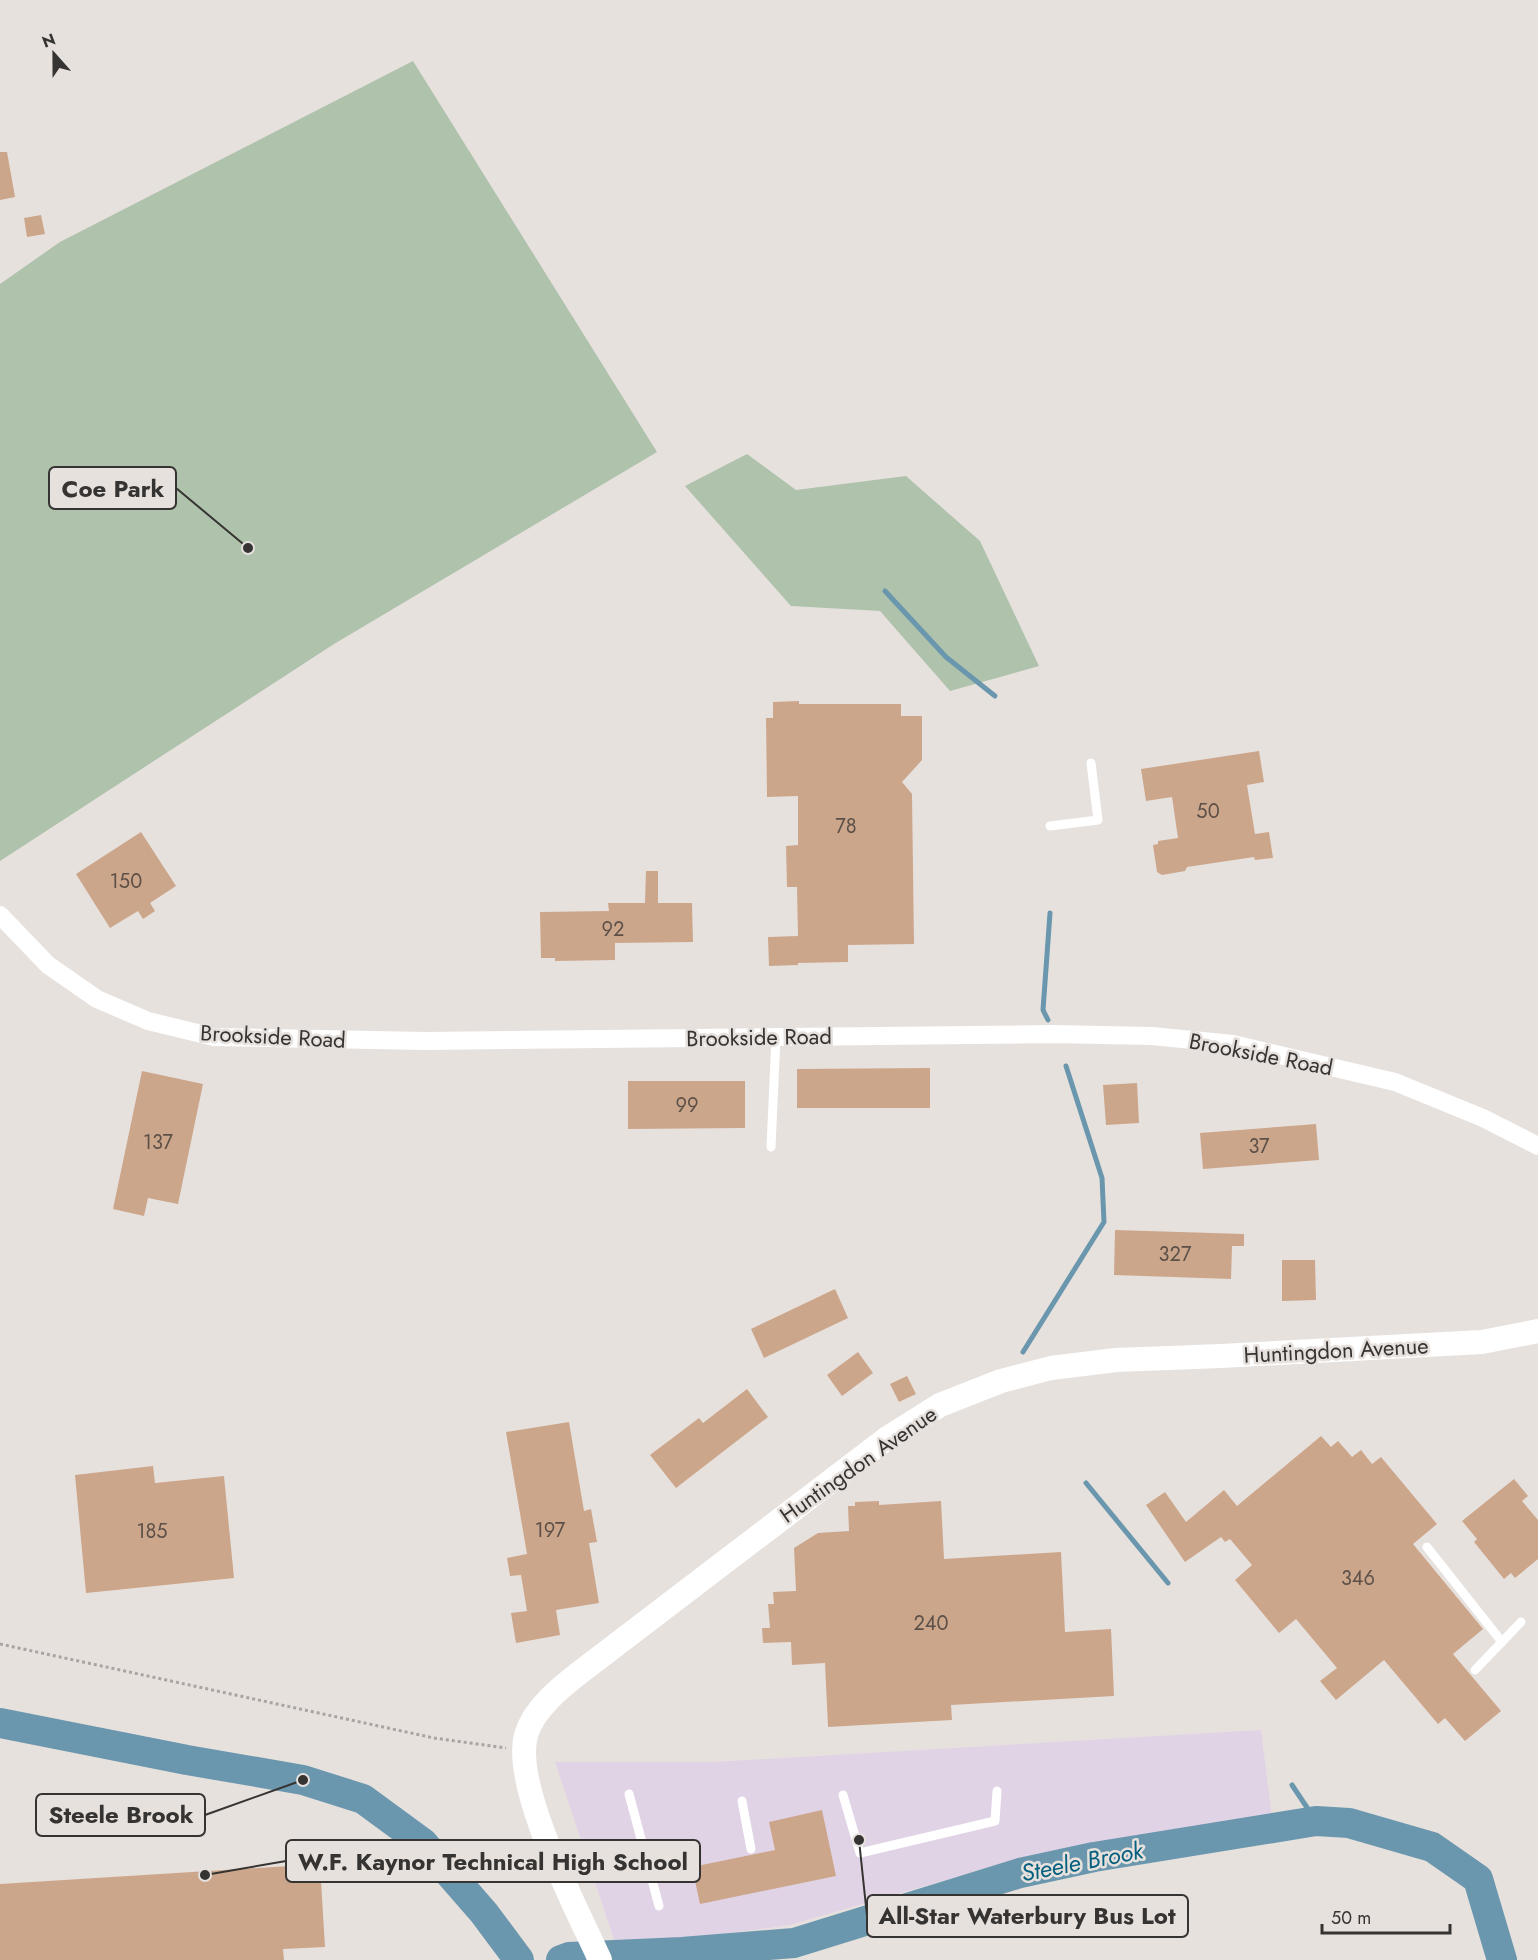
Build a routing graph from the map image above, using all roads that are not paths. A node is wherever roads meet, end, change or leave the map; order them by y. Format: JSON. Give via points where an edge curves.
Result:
{"nodes":[{"id":1,"x":1090,"y":763,"type":"dead end"},
{"id":2,"x":1050,"y":826,"type":"dead end"},
{"id":3,"x":0,"y":915,"type":"edge"},
{"id":4,"x":776,"y":1037,"type":"junction"},
{"id":5,"x":1538,"y":1146,"type":"edge"},
{"id":6,"x":771,"y":1147,"type":"dead end"},
{"id":7,"x":1538,"y":1332,"type":"edge"},
{"id":8,"x":1427,"y":1547,"type":"dead end"},
{"id":9,"x":1521,"y":1622,"type":"dead end"},
{"id":10,"x":1502,"y":1641,"type":"junction"},
{"id":11,"x":1475,"y":1670,"type":"dead end"},
{"id":12,"x":997,"y":1791,"type":"dead end"},
{"id":13,"x":629,"y":1794,"type":"dead end"},
{"id":14,"x":843,"y":1795,"type":"dead end"},
{"id":15,"x":742,"y":1801,"type":"dead end"},
{"id":16,"x":752,"y":1849,"type":"dead end"},
{"id":17,"x":659,"y":1906,"type":"dead end"},
{"id":18,"x":600,"y":1960,"type":"edge"}],
"edges":[{"from":1,"to":2,"type":"lane","via":[[1098,820]]},
{"from":3,"to":4,"type":"street","name":"Brookside Road","via":[[48,965],[97,999],[148,1021],[214,1038],[426,1041]]},
{"from":4,"to":5,"type":"street","name":"Brookside Road","via":[[1053,1034],[1152,1036],[1233,1044],[1395,1082],[1483,1118]]},
{"from":4,"to":6,"type":"lane"},
{"from":7,"to":18,"type":"main road","name":"Huntingdon Avenue","via":[[1482,1342],[1062,1366],[1001,1381],[940,1405],[886,1439],[560,1688],[540,1708],[526,1734],[524,1767],[539,1824]]},
{"from":8,"to":10,"type":"lane"},
{"from":9,"to":10,"type":"lane"},
{"from":10,"to":11,"type":"lane"},
{"from":12,"to":14,"type":"lane","via":[[995,1821],[860,1853]]},
{"from":13,"to":17,"type":"lane"},
{"from":15,"to":16,"type":"lane"}]}
